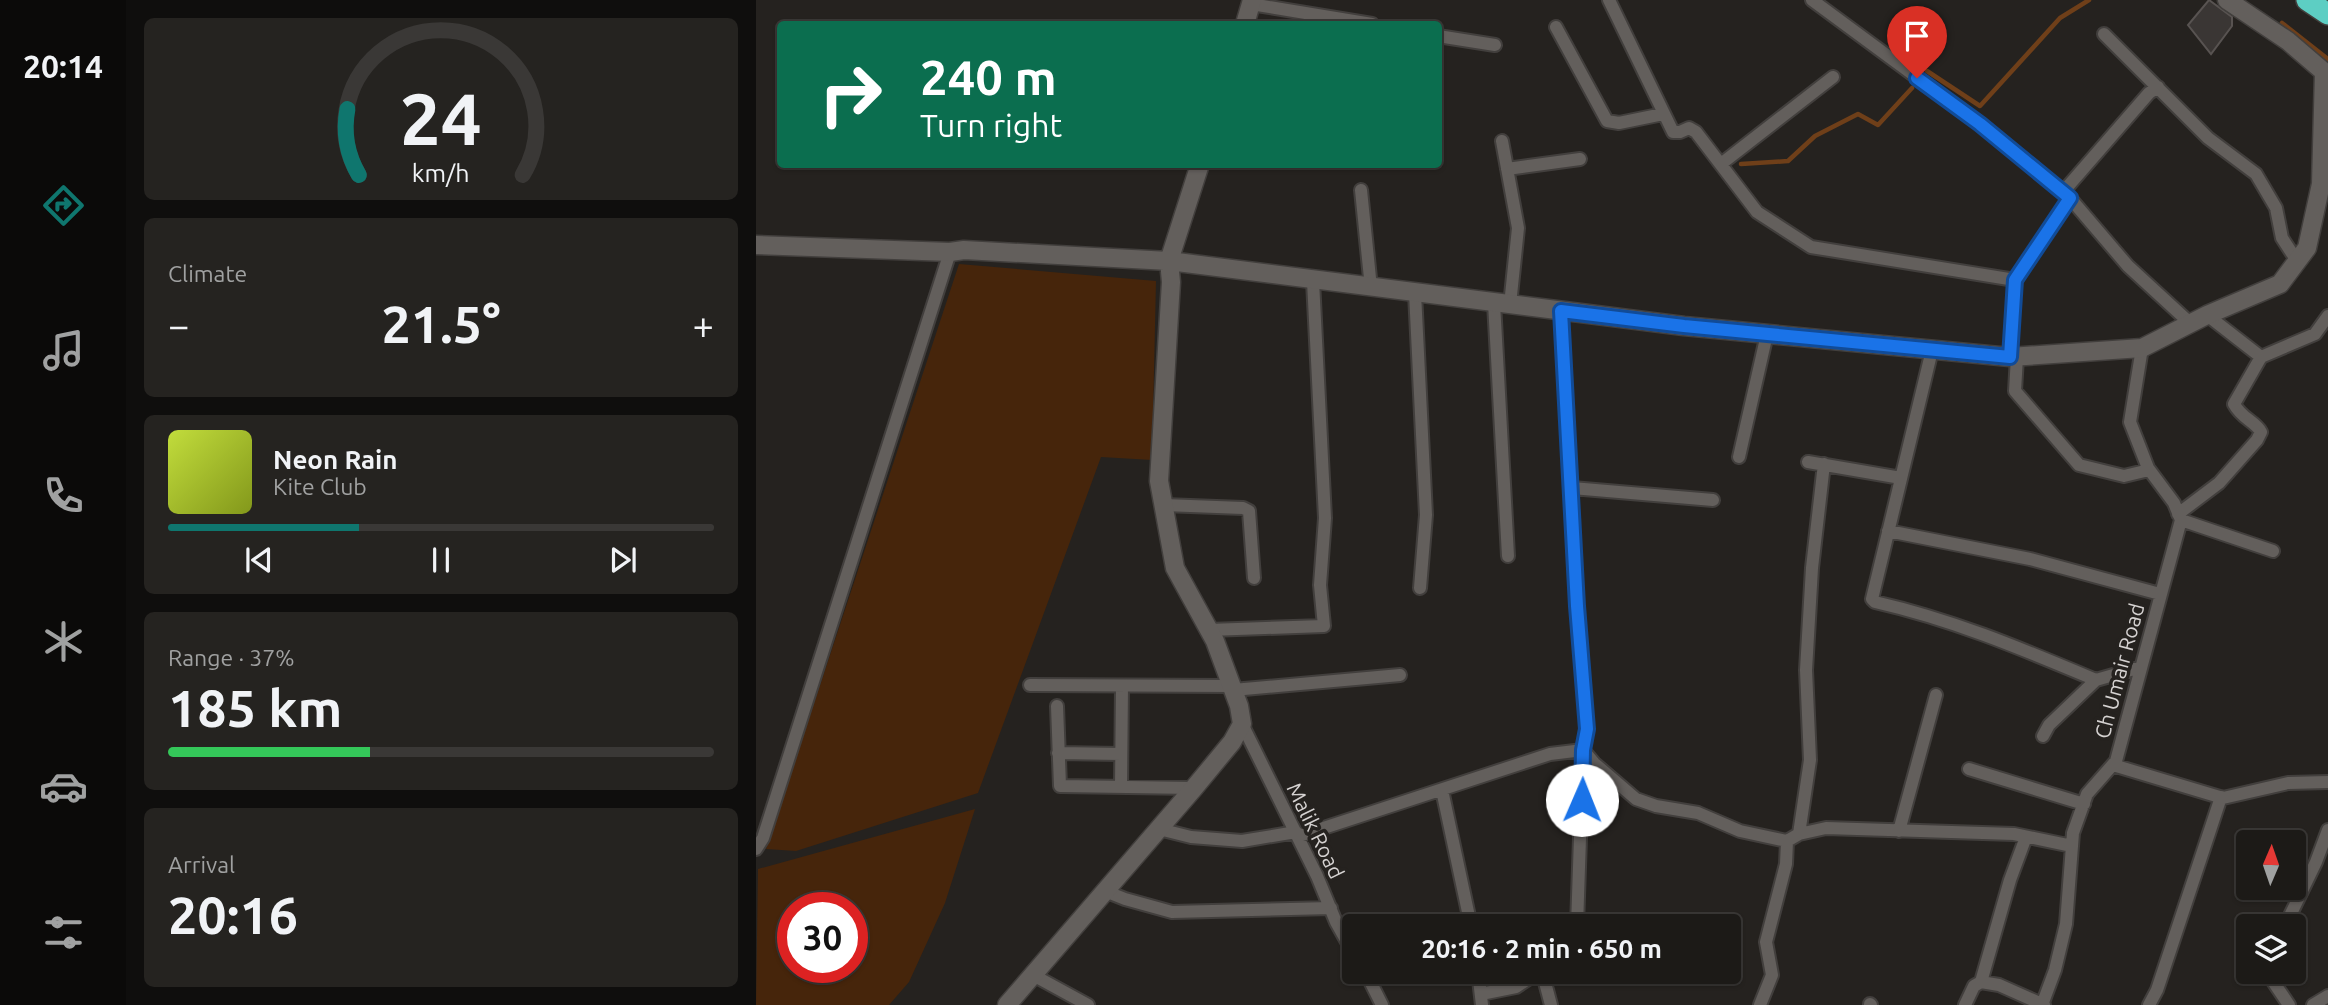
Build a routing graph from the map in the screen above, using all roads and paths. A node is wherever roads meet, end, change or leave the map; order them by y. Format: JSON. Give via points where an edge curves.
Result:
{"nodes":[{"id":1,"x":1609,"y":0,"type":"edge"},
{"id":2,"x":2227,"y":0,"type":"edge"},
{"id":3,"x":2307,"y":0,"type":"edge"},
{"id":4,"x":1814,"y":1,"type":"edge"},
{"id":5,"x":1252,"y":2,"type":"edge"},
{"id":6,"x":2328,"y":14,"type":"edge"},
{"id":7,"x":1246,"y":21,"type":"edge"},
{"id":8,"x":1355,"y":21,"type":"edge"},
{"id":9,"x":1556,"y":27,"type":"dead end"},
{"id":10,"x":2104,"y":34,"type":"dead end"},
{"id":11,"x":1442,"y":37,"type":"edge"},
{"id":12,"x":1495,"y":45,"type":"dead end"},
{"id":13,"x":2326,"y":73,"type":"edge"},
{"id":14,"x":1833,"y":77,"type":"dead end"},
{"id":15,"x":2158,"y":87,"type":"junction"},
{"id":16,"x":1663,"y":114,"type":"junction"},
{"id":17,"x":1502,"y":141,"type":"dead end"},
{"id":18,"x":1580,"y":159,"type":"dead end"},
{"id":19,"x":1721,"y":164,"type":"junction"},
{"id":20,"x":1199,"y":168,"type":"edge"},
{"id":21,"x":1507,"y":169,"type":"junction"},
{"id":22,"x":1361,"y":190,"type":"dead end"},
{"id":23,"x":2067,"y":195,"type":"junction"},
{"id":24,"x":756,"y":245,"type":"edge"},
{"id":25,"x":950,"y":252,"type":"junction"},
{"id":26,"x":1169,"y":261,"type":"junction"},
{"id":27,"x":2297,"y":261,"type":"junction"},
{"id":28,"x":2015,"y":280,"type":"junction"},
{"id":29,"x":1313,"y":281,"type":"junction"},
{"id":30,"x":1371,"y":288,"type":"junction"},
{"id":31,"x":1415,"y":293,"type":"junction"},
{"id":32,"x":1502,"y":304,"type":"junction"},
{"id":33,"x":1561,"y":311,"type":"junction"},
{"id":34,"x":2207,"y":315,"type":"junction"},
{"id":35,"x":2328,"y":316,"type":"edge"},
{"id":36,"x":2191,"y":324,"type":"junction"},
{"id":37,"x":1767,"y":334,"type":"junction"},
{"id":38,"x":2142,"y":348,"type":"junction"},
{"id":39,"x":1932,"y":350,"type":"junction"},
{"id":40,"x":2013,"y":357,"type":"junction"},
{"id":41,"x":2261,"y":357,"type":"junction"},
{"id":42,"x":1739,"y":457,"type":"dead end"},
{"id":43,"x":1808,"y":461,"type":"dead end"},
{"id":44,"x":1824,"y":464,"type":"junction"},
{"id":45,"x":2149,"y":470,"type":"junction"},
{"id":46,"x":1901,"y":478,"type":"junction"},
{"id":47,"x":1572,"y":488,"type":"junction"},
{"id":48,"x":1713,"y":500,"type":"dead end"},
{"id":49,"x":1164,"y":505,"type":"junction"},
{"id":50,"x":2180,"y":517,"type":"junction"},
{"id":51,"x":1888,"y":531,"type":"junction"},
{"id":52,"x":2273,"y":551,"type":"dead end"},
{"id":53,"x":1508,"y":556,"type":"dead end"},
{"id":54,"x":1254,"y":578,"type":"dead end"},
{"id":55,"x":1420,"y":588,"type":"dead end"},
{"id":56,"x":2160,"y":594,"type":"junction"},
{"id":57,"x":1209,"y":630,"type":"junction"},
{"id":58,"x":2141,"y":667,"type":"junction"},
{"id":59,"x":1399,"y":675,"type":"dead end"},
{"id":60,"x":2096,"y":680,"type":"junction"},
{"id":61,"x":1030,"y":685,"type":"dead end"},
{"id":62,"x":1122,"y":686,"type":"junction"},
{"id":63,"x":1232,"y":688,"type":"junction"},
{"id":64,"x":1936,"y":695,"type":"dead end"},
{"id":65,"x":1056,"y":706,"type":"dead end"},
{"id":66,"x":1242,"y":724,"type":"junction"},
{"id":67,"x":2043,"y":736,"type":"dead end"},
{"id":68,"x":1583,"y":750,"type":"junction"},
{"id":69,"x":1058,"y":753,"type":"junction"},
{"id":70,"x":1121,"y":754,"type":"junction"},
{"id":71,"x":2113,"y":765,"type":"junction"},
{"id":72,"x":1969,"y":769,"type":"dead end"},
{"id":73,"x":2328,"y":782,"type":"edge"},
{"id":74,"x":1121,"y":787,"type":"junction"},
{"id":75,"x":1194,"y":788,"type":"junction"},
{"id":76,"x":1441,"y":789,"type":"junction"},
{"id":77,"x":2221,"y":797,"type":"junction"},
{"id":78,"x":2084,"y":804,"type":"junction"},
{"id":79,"x":1158,"y":829,"type":"junction"},
{"id":80,"x":2328,"y":830,"type":"edge"},
{"id":81,"x":1899,"y":831,"type":"junction"},
{"id":82,"x":1297,"y":834,"type":"junction"},
{"id":83,"x":2026,"y":837,"type":"junction"},
{"id":84,"x":1793,"y":838,"type":"junction"},
{"id":85,"x":2072,"y":846,"type":"junction"},
{"id":86,"x":756,"y":849,"type":"edge"},
{"id":87,"x":1105,"y":891,"type":"junction"},
{"id":88,"x":1331,"y":908,"type":"junction"},
{"id":89,"x":1468,"y":914,"type":"edge"},
{"id":90,"x":1578,"y":914,"type":"edge"},
{"id":91,"x":2291,"y":914,"type":"edge"},
{"id":92,"x":1342,"y":930,"type":"edge"},
{"id":93,"x":1033,"y":975,"type":"junction"},
{"id":94,"x":1981,"y":982,"type":"junction"},
{"id":95,"x":1372,"y":984,"type":"edge"},
{"id":96,"x":1521,"y":984,"type":"edge"},
{"id":97,"x":1545,"y":984,"type":"edge"},
{"id":98,"x":2275,"y":984,"type":"edge"},
{"id":99,"x":2328,"y":996,"type":"edge"},
{"id":100,"x":1481,"y":999,"type":"edge"},
{"id":101,"x":1007,"y":1005,"type":"edge"},
{"id":102,"x":1088,"y":1005,"type":"edge"},
{"id":103,"x":1382,"y":1005,"type":"edge"},
{"id":104,"x":1551,"y":1005,"type":"edge"},
{"id":105,"x":1760,"y":1005,"type":"edge"},
{"id":106,"x":1965,"y":1005,"type":"edge"},
{"id":107,"x":2043,"y":1005,"type":"edge"},
{"id":108,"x":2149,"y":1005,"type":"edge"},
{"id":109,"x":2289,"y":1005,"type":"edge"},
{"id":110,"x":2313,"y":1005,"type":"edge"}],
"edges":[{"from":1,"to":16,"type":"street"},
{"from":2,"to":13,"type":"street"},
{"from":3,"to":6,"type":"highway"},
{"from":4,"to":23,"type":"street"},
{"from":5,"to":7,"type":"street"},
{"from":5,"to":8,"type":"street"},
{"from":9,"to":16,"type":"street","via":[[1607,121]]},
{"from":10,"to":15,"type":"street"},
{"from":11,"to":12,"type":"street"},
{"from":13,"to":27,"type":"street","via":[[2321,184],[2307,248]]},
{"from":14,"to":19,"type":"street"},
{"from":15,"to":23,"type":"street"},
{"from":15,"to":27,"type":"street","via":[[2208,138],[2256,174],[2276,208],[2282,238]]},
{"from":16,"to":19,"type":"street","via":[[1673,132],[1689,128],[1696,132]]},
{"from":17,"to":21,"type":"street"},
{"from":18,"to":21,"type":"street"},
{"from":19,"to":28,"type":"street","via":[[1757,212],[1811,247]]},
{"from":20,"to":26,"type":"street"},
{"from":21,"to":32,"type":"street","via":[[1518,228]]},
{"from":22,"to":30,"type":"street"},
{"from":23,"to":28,"type":"street"},
{"from":23,"to":36,"type":"street","via":[[2128,266]]},
{"from":24,"to":25,"type":"street"},
{"from":25,"to":26,"type":"street"},
{"from":25,"to":86,"type":"street"},
{"from":26,"to":29,"type":"street"},
{"from":26,"to":49,"type":"street","via":[[1159,481]]},
{"from":27,"to":34,"type":"street","via":[[2280,284]]},
{"from":28,"to":40,"type":"street"},
{"from":29,"to":30,"type":"street"},
{"from":29,"to":57,"type":"street","via":[[1325,518],[1320,586],[1324,626]]},
{"from":30,"to":31,"type":"street"},
{"from":31,"to":32,"type":"street"},
{"from":31,"to":55,"type":"street","via":[[1426,515]]},
{"from":32,"to":33,"type":"street"},
{"from":32,"to":53,"type":"street"},
{"from":33,"to":37,"type":"street"},
{"from":33,"to":47,"type":"street"},
{"from":34,"to":36,"type":"street"},
{"from":34,"to":41,"type":"street"},
{"from":35,"to":41,"type":"street","via":[[2315,334]]},
{"from":36,"to":38,"type":"street"},
{"from":37,"to":39,"type":"street"},
{"from":37,"to":42,"type":"street"},
{"from":38,"to":40,"type":"street"},
{"from":38,"to":45,"type":"street","via":[[2130,422]]},
{"from":39,"to":40,"type":"street"},
{"from":39,"to":46,"type":"street"},
{"from":40,"to":45,"type":"street","via":[[2015,391],[2079,465],[2124,476]]},
{"from":41,"to":50,"type":"street","via":[[2234,404],[2241,416],[2259,427],[2258,440]]},
{"from":43,"to":44,"type":"street"},
{"from":44,"to":46,"type":"street"},
{"from":44,"to":84,"type":"street","via":[[1805,670],[1810,761]]},
{"from":45,"to":50,"type":"street"},
{"from":46,"to":51,"type":"street"},
{"from":47,"to":48,"type":"street"},
{"from":47,"to":68,"type":"street","via":[[1587,729]]},
{"from":49,"to":54,"type":"street","via":[[1250,511]]},
{"from":49,"to":57,"type":"street","via":[[1175,568]]},
{"from":50,"to":52,"type":"street"},
{"from":50,"to":56,"type":"street","name":"Ch Umair Road"},
{"from":51,"to":56,"type":"street","via":[[2030,559]]},
{"from":51,"to":60,"type":"street","via":[[1875,602],[2012,643]]},
{"from":56,"to":58,"type":"street","name":"Ch Umair Road"},
{"from":57,"to":63,"type":"street"},
{"from":58,"to":60,"type":"street"},
{"from":58,"to":71,"type":"street","name":"Ch Umair Road"},
{"from":59,"to":63,"type":"street"},
{"from":60,"to":67,"type":"street"},
{"from":61,"to":62,"type":"street"},
{"from":62,"to":63,"type":"street"},
{"from":62,"to":70,"type":"street"},
{"from":63,"to":66,"type":"street"},
{"from":64,"to":81,"type":"street"},
{"from":65,"to":69,"type":"street"},
{"from":66,"to":75,"type":"street"},
{"from":66,"to":82,"type":"street","name":"Malik Road"},
{"from":68,"to":76,"type":"street","via":[[1550,754]]},
{"from":68,"to":84,"type":"street","via":[[1636,799],[1698,813],[1740,831]]},
{"from":68,"to":90,"type":"street"},
{"from":69,"to":70,"type":"street"},
{"from":69,"to":74,"type":"street","via":[[1060,786]]},
{"from":70,"to":74,"type":"street"},
{"from":71,"to":77,"type":"street"},
{"from":71,"to":78,"type":"street","name":"Ch Umair Road","via":[[2087,794]]},
{"from":72,"to":78,"type":"street"},
{"from":73,"to":77,"type":"street","via":[[2288,783]]},
{"from":74,"to":75,"type":"street"},
{"from":75,"to":79,"type":"street"},
{"from":76,"to":82,"type":"street"},
{"from":76,"to":89,"type":"street"},
{"from":77,"to":108,"type":"street"},
{"from":78,"to":85,"type":"street","name":"Ch Umair Road"},
{"from":79,"to":82,"type":"street","via":[[1242,841]]},
{"from":79,"to":87,"type":"street"},
{"from":80,"to":91,"type":"street"},
{"from":81,"to":83,"type":"street"},
{"from":81,"to":84,"type":"street","via":[[1826,828]]},
{"from":82,"to":88,"type":"street","name":"Malik Road"},
{"from":83,"to":85,"type":"street"},
{"from":83,"to":94,"type":"street"},
{"from":84,"to":105,"type":"street","via":[[1766,942],[1772,975]]},
{"from":85,"to":107,"type":"street","name":"Ch Umair Road","via":[[2066,924]]},
{"from":87,"to":88,"type":"street","via":[[1172,912]]},
{"from":87,"to":93,"type":"street"},
{"from":88,"to":92,"type":"street","name":"Malik Road"},
{"from":93,"to":101,"type":"street"},
{"from":93,"to":102,"type":"street"},
{"from":94,"to":106,"type":"street"},
{"from":94,"to":107,"type":"street"},
{"from":95,"to":103,"type":"street"},
{"from":96,"to":100,"type":"street"},
{"from":97,"to":104,"type":"street"},
{"from":98,"to":109,"type":"street"},
{"from":99,"to":110,"type":"street"}]}
